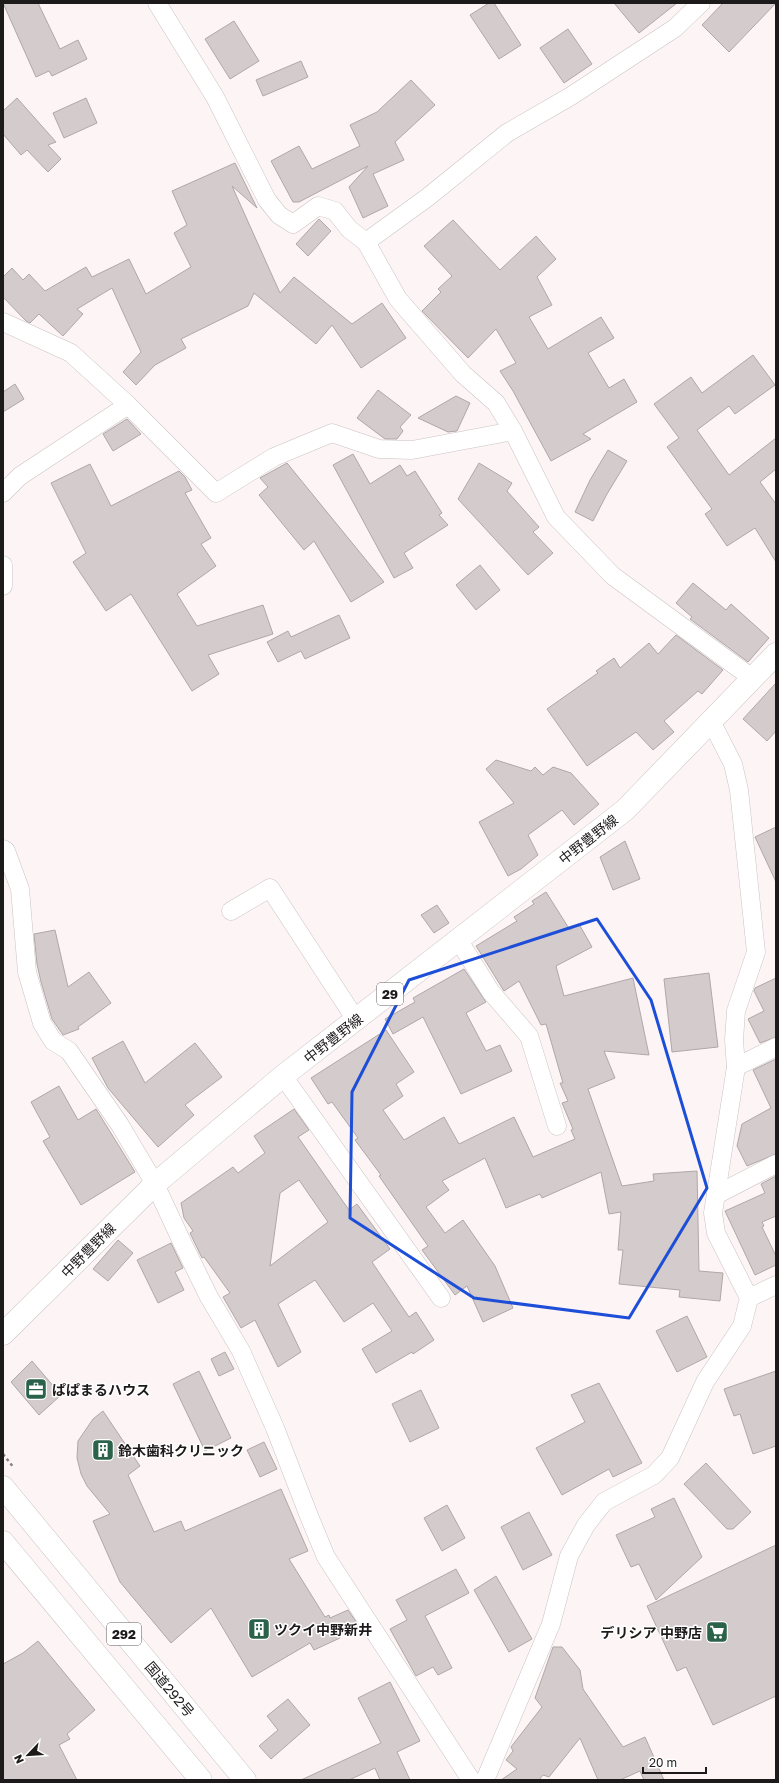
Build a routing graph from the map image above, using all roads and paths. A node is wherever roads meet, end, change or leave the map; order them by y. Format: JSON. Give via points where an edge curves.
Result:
{"nodes":[{"id":1,"x":157,"y":3,"type":"edge"},
{"id":2,"x":701,"y":3,"type":"edge"},
{"id":3,"x":366,"y":242,"type":"junction"},
{"id":4,"x":3,"y":322,"type":"edge"},
{"id":5,"x":128,"y":405,"type":"junction"},
{"id":6,"x":513,"y":431,"type":"junction"},
{"id":7,"x":3,"y":493,"type":"edge"},
{"id":8,"x":3,"y":565,"type":"edge"},
{"id":9,"x":3,"y":586,"type":"edge"},
{"id":10,"x":775,"y":656,"type":"edge"},
{"id":11,"x":752,"y":678,"type":"junction"},
{"id":12,"x":711,"y":721,"type":"junction"},
{"id":13,"x":3,"y":849,"type":"edge"},
{"id":14,"x":231,"y":911,"type":"dead end"},
{"id":15,"x":459,"y":941,"type":"junction"},
{"id":16,"x":356,"y":1020,"type":"junction"},
{"id":17,"x":776,"y":1047,"type":"edge"},
{"id":18,"x":736,"y":1068,"type":"junction"},
{"id":19,"x":283,"y":1076,"type":"junction"},
{"id":20,"x":557,"y":1126,"type":"dead end"},
{"id":21,"x":776,"y":1164,"type":"edge"},
{"id":22,"x":155,"y":1184,"type":"junction"},
{"id":23,"x":716,"y":1195,"type":"junction"},
{"id":24,"x":776,"y":1285,"type":"edge"},
{"id":25,"x":441,"y":1298,"type":"dead end"},
{"id":26,"x":749,"y":1298,"type":"junction"},
{"id":27,"x":3,"y":1334,"type":"edge"},
{"id":28,"x":3,"y":1487,"type":"edge"},
{"id":29,"x":3,"y":1542,"type":"edge"},
{"id":30,"x":201,"y":1780,"type":"edge"},
{"id":31,"x":245,"y":1780,"type":"edge"},
{"id":32,"x":471,"y":1780,"type":"edge"},
{"id":33,"x":484,"y":1780,"type":"edge"}],
"edges":[{"from":1,"to":3,"type":"street","via":[[215,97],[267,200],[279,215],[293,224],[318,206],[335,211],[349,230]]},
{"from":2,"to":3,"type":"street","via":[[675,28],[571,96],[507,133],[428,197]]},
{"from":3,"to":6,"type":"street","via":[[398,299],[463,374],[496,403]]},
{"from":4,"to":5,"type":"street","via":[[70,352]]},
{"from":5,"to":6,"type":"street","via":[[216,493],[274,457],[332,433],[378,449],[412,450]]},
{"from":5,"to":7,"type":"street","via":[[20,476]]},
{"from":6,"to":11,"type":"street","via":[[556,517],[613,576]]},
{"from":8,"to":9,"type":"street"},
{"from":10,"to":11,"type":"main road","name":"中野豊野線","number":"29"},
{"from":11,"to":12,"type":"main road","name":"中野豊野線","number":"29"},
{"from":12,"to":15,"type":"main road","name":"中野豊野線","number":"29","via":[[625,810]]},
{"from":12,"to":18,"type":"street","via":[[733,764],[739,790],[756,952],[736,1011]]},
{"from":13,"to":22,"type":"street","via":[[20,889],[27,972],[42,1023],[53,1041],[70,1051],[120,1125]]},
{"from":14,"to":16,"type":"street","via":[[270,888]]},
{"from":15,"to":16,"type":"main road","name":"中野豊野線","number":"29"},
{"from":15,"to":20,"type":"street","via":[[491,992],[529,1036]]},
{"from":16,"to":19,"type":"main road","name":"中野豊野線","number":"29"},
{"from":17,"to":18,"type":"street"},
{"from":18,"to":23,"type":"street"},
{"from":19,"to":22,"type":"main road","name":"中野豊野線","number":"29"},
{"from":19,"to":25,"type":"street"},
{"from":21,"to":23,"type":"street"},
{"from":22,"to":27,"type":"main road","name":"中野豊野線","number":"29"},
{"from":22,"to":32,"type":"street","via":[[209,1297],[241,1352],[275,1428],[326,1557]]},
{"from":23,"to":26,"type":"street","via":[[712,1213],[716,1233]]},
{"from":24,"to":26,"type":"street"},
{"from":26,"to":33,"type":"street","via":[[742,1326],[705,1382],[670,1458],[654,1475],[604,1502],[586,1524],[569,1556],[551,1624]]},
{"from":28,"to":31,"type":"main road","name":"国道292号","number":"292"},
{"from":29,"to":30,"type":"main road","number":"292"}]}
